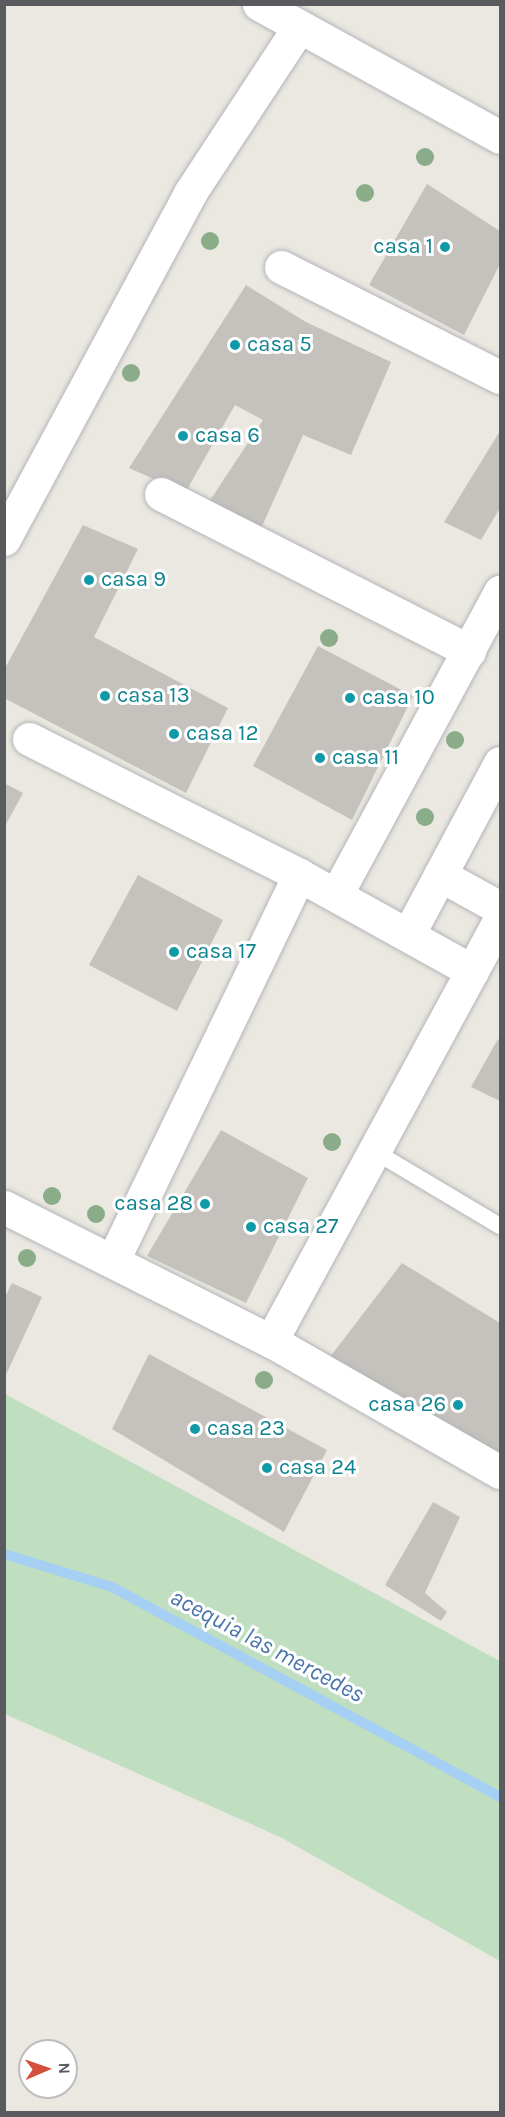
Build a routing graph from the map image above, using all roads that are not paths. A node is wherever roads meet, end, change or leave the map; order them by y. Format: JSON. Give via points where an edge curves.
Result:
{"nodes":[{"id":1,"x":259,"y":4,"type":"edge"},
{"id":2,"x":299,"y":27,"type":"junction"},
{"id":3,"x":501,"y":137,"type":"edge"},
{"id":4,"x":281,"y":267,"type":"dead end"},
{"id":5,"x":501,"y":376,"type":"edge"},
{"id":6,"x":161,"y":494,"type":"dead end"},
{"id":7,"x":4,"y":539,"type":"edge"},
{"id":8,"x":501,"y":592,"type":"edge"},
{"id":9,"x":469,"y":651,"type":"junction"},
{"id":10,"x":29,"y":739,"type":"dead end"},
{"id":11,"x":501,"y":763,"type":"edge"},
{"id":12,"x":299,"y":875,"type":"junction"},
{"id":13,"x":440,"y":875,"type":"junction"},
{"id":14,"x":336,"y":895,"type":"junction"},
{"id":15,"x":501,"y":908,"type":"edge"},
{"id":16,"x":501,"y":919,"type":"edge"},
{"id":17,"x":408,"y":935,"type":"junction"},
{"id":18,"x":472,"y":970,"type":"junction"},
{"id":19,"x":374,"y":1151,"type":"junction"},
{"id":20,"x":4,"y":1208,"type":"edge"},
{"id":21,"x":501,"y":1227,"type":"edge"},
{"id":22,"x":113,"y":1260,"type":"junction"},
{"id":23,"x":271,"y":1341,"type":"junction"},
{"id":24,"x":501,"y":1472,"type":"edge"}],
"edges":[{"from":1,"to":2,"type":"street"},
{"from":2,"to":3,"type":"street"},
{"from":2,"to":7,"type":"street","via":[[190,193]]},
{"from":4,"to":5,"type":"street"},
{"from":6,"to":9,"type":"street"},
{"from":8,"to":9,"type":"street"},
{"from":9,"to":14,"type":"street"},
{"from":10,"to":12,"type":"street"},
{"from":11,"to":13,"type":"street"},
{"from":12,"to":14,"type":"street"},
{"from":12,"to":22,"type":"street"},
{"from":13,"to":15,"type":"street"},
{"from":13,"to":17,"type":"street"},
{"from":14,"to":17,"type":"street"},
{"from":16,"to":18,"type":"street"},
{"from":17,"to":18,"type":"street"},
{"from":18,"to":19,"type":"street"},
{"from":19,"to":21,"type":"lane"},
{"from":19,"to":23,"type":"street"},
{"from":20,"to":22,"type":"street"},
{"from":22,"to":23,"type":"street"},
{"from":23,"to":24,"type":"street"}]}
